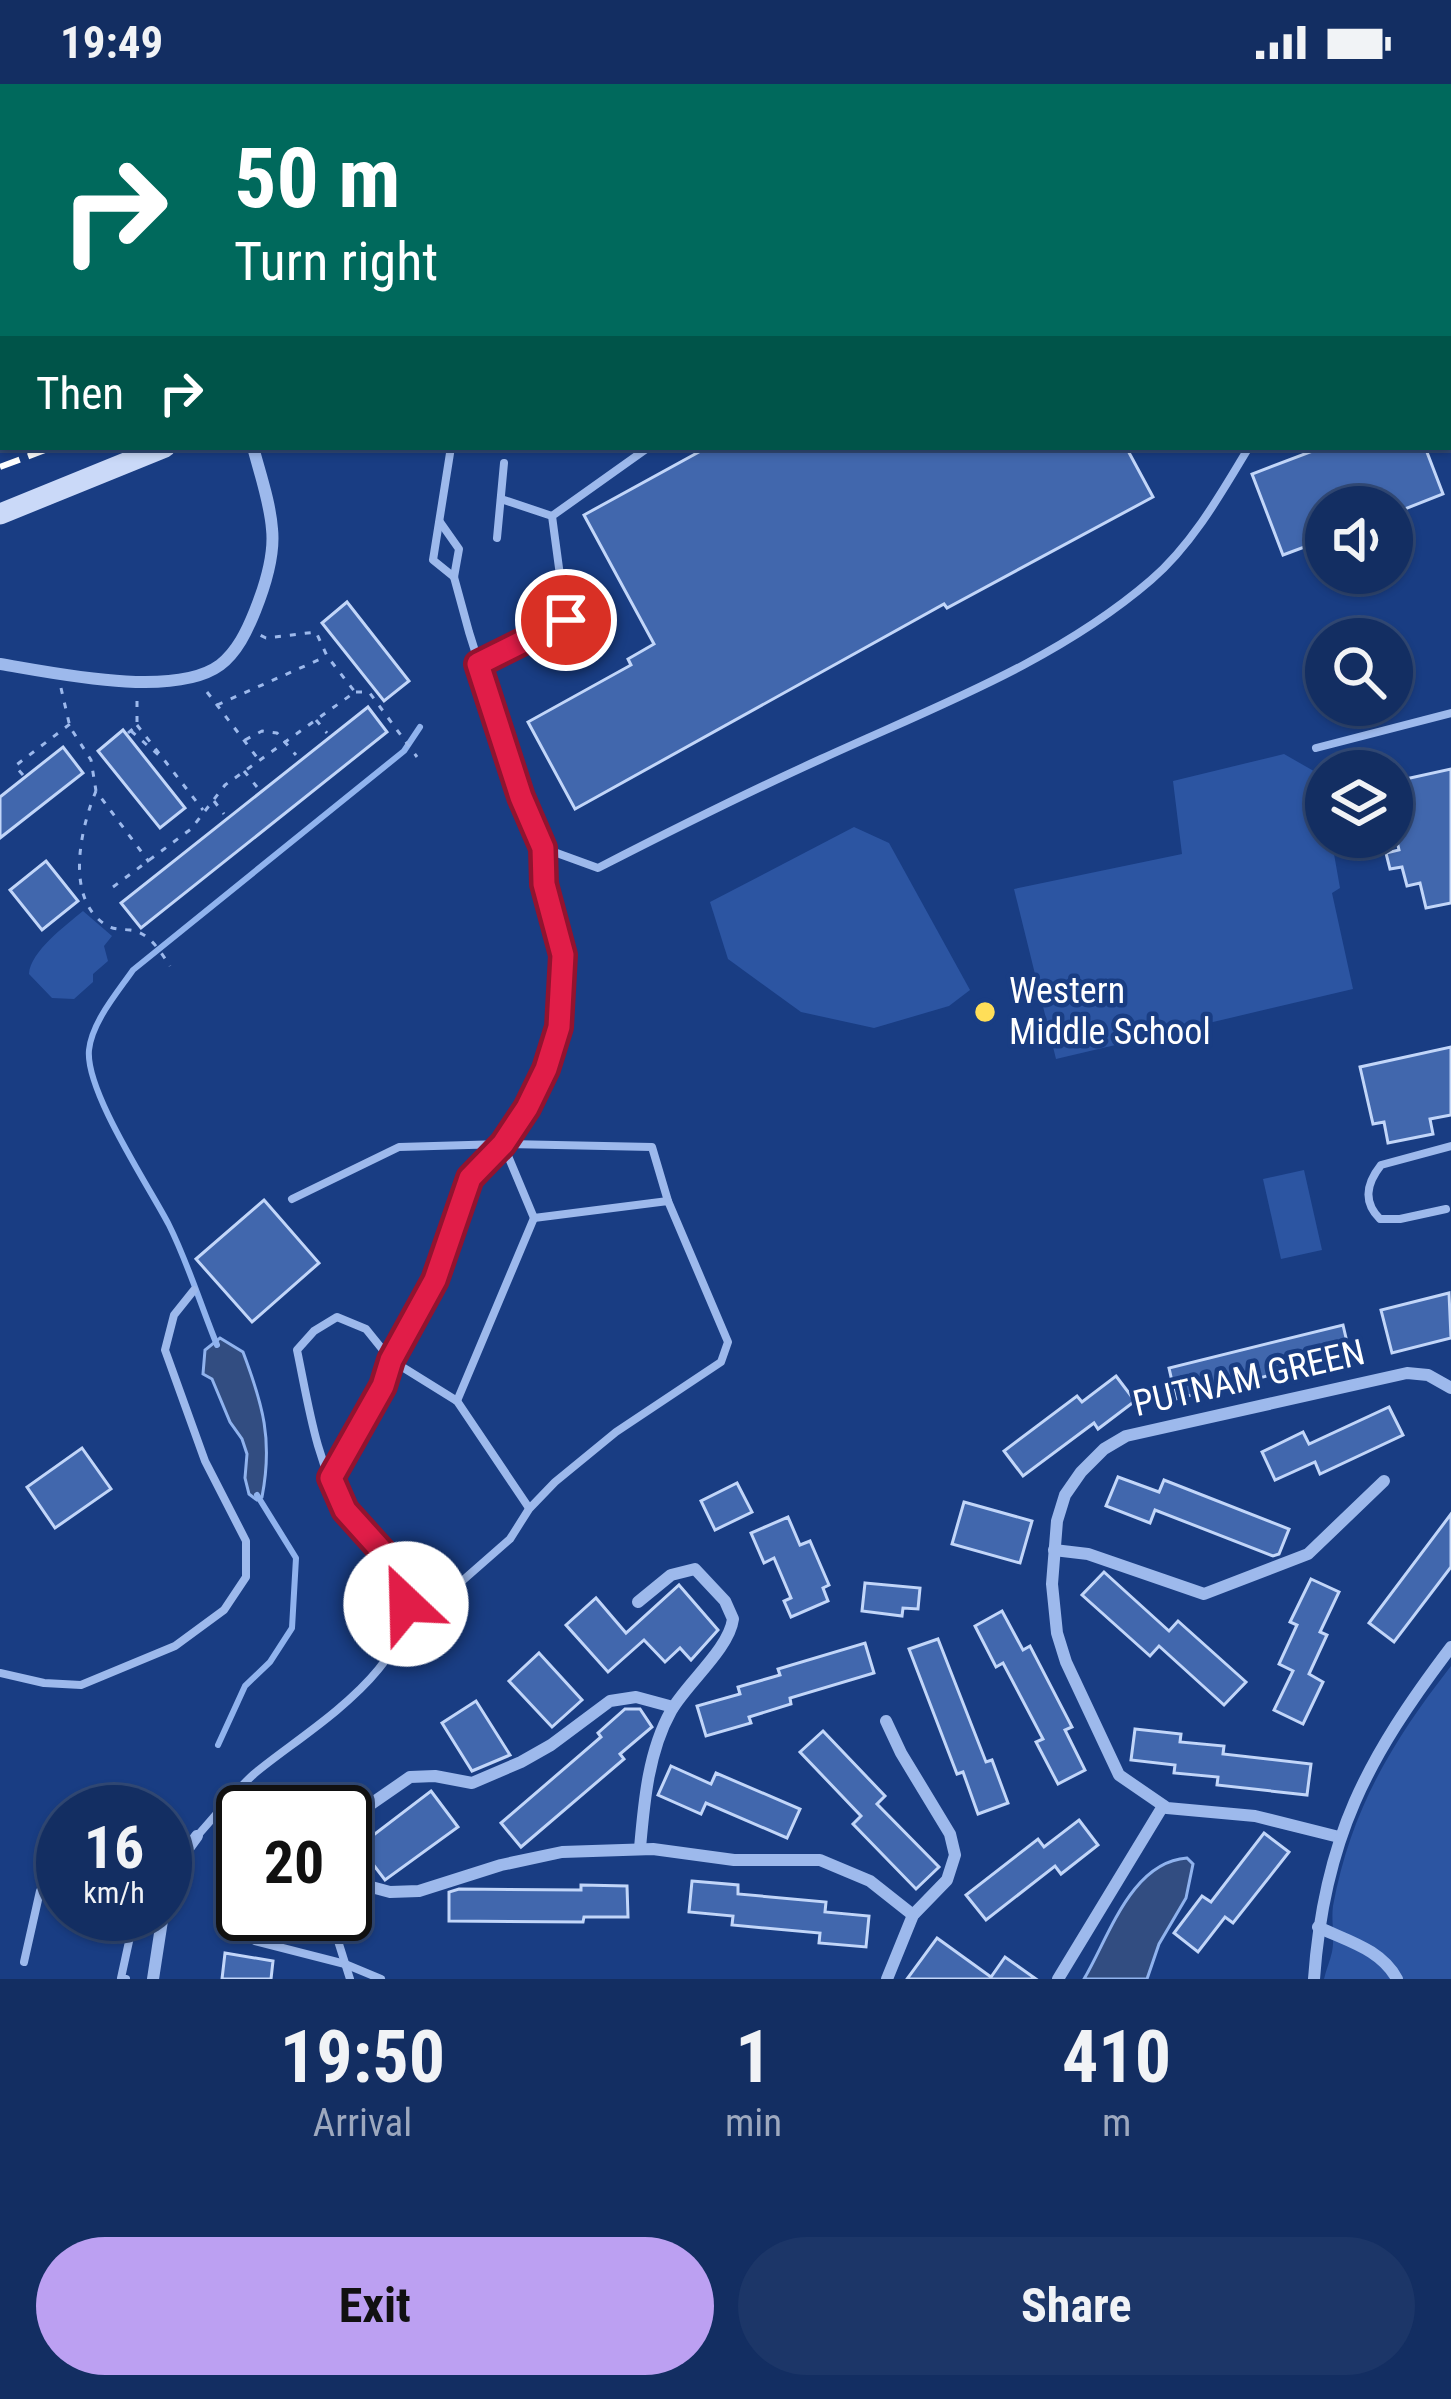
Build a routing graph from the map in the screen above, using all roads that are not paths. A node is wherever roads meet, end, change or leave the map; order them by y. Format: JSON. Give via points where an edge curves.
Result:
{"nodes":[{"id":1,"x":158,"y":450,"type":"edge"},
{"id":2,"x":255,"y":450,"type":"edge"},
{"id":3,"x":451,"y":450,"type":"edge"},
{"id":4,"x":645,"y":450,"type":"edge"},
{"id":5,"x":1247,"y":450,"type":"edge"},
{"id":6,"x":504,"y":463,"type":"dead end"},
{"id":7,"x":501,"y":499,"type":"junction"},
{"id":8,"x":0,"y":514,"type":"edge"},
{"id":9,"x":551,"y":515,"type":"junction"},
{"id":10,"x":440,"y":522,"type":"junction"},
{"id":11,"x":497,"y":538,"type":"dead end"},
{"id":12,"x":454,"y":578,"type":"junction"},
{"id":13,"x":0,"y":664,"type":"edge"},
{"id":14,"x":478,"y":664,"type":"junction"},
{"id":15,"x":1451,"y":713,"type":"edge"},
{"id":16,"x":1316,"y":748,"type":"dead end"},
{"id":17,"x":543,"y":848,"type":"junction"},
{"id":18,"x":503,"y":1144,"type":"junction"},
{"id":19,"x":1451,"y":1146,"type":"edge"},
{"id":20,"x":292,"y":1199,"type":"dead end"},
{"id":21,"x":668,"y":1202,"type":"junction"},
{"id":22,"x":1446,"y":1209,"type":"dead end"},
{"id":23,"x":534,"y":1218,"type":"junction"},
{"id":24,"x":194,"y":1290,"type":"dead end"},
{"id":25,"x":391,"y":1360,"type":"junction"},
{"id":26,"x":1451,"y":1388,"type":"edge"},
{"id":27,"x":458,"y":1401,"type":"junction"},
{"id":28,"x":331,"y":1478,"type":"junction"},
{"id":29,"x":1384,"y":1481,"type":"dead end"},
{"id":30,"x":529,"y":1509,"type":"junction"},
{"id":31,"x":1054,"y":1550,"type":"junction"},
{"id":32,"x":638,"y":1602,"type":"dead end"},
{"id":33,"x":404,"y":1617,"type":"junction"},
{"id":34,"x":1451,"y":1647,"type":"edge"},
{"id":35,"x":0,"y":1673,"type":"edge"},
{"id":36,"x":674,"y":1707,"type":"junction"},
{"id":37,"x":886,"y":1721,"type":"dead end"},
{"id":38,"x":372,"y":1804,"type":"edge"},
{"id":39,"x":1162,"y":1806,"type":"junction"},
{"id":40,"x":196,"y":1836,"type":"joint"},
{"id":41,"x":1339,"y":1837,"type":"junction"},
{"id":42,"x":192,"y":1842,"type":"edge"},
{"id":43,"x":640,"y":1848,"type":"junction"},
{"id":44,"x":372,"y":1887,"type":"edge"},
{"id":45,"x":36,"y":1910,"type":"edge"},
{"id":46,"x":913,"y":1915,"type":"junction"},
{"id":47,"x":1318,"y":1927,"type":"junction"},
{"id":48,"x":129,"y":1941,"type":"edge"},
{"id":49,"x":159,"y":1941,"type":"edge"},
{"id":50,"x":255,"y":1941,"type":"edge"},
{"id":51,"x":338,"y":1941,"type":"edge"},
{"id":52,"x":24,"y":1962,"type":"dead end"},
{"id":53,"x":345,"y":1964,"type":"junction"},
{"id":54,"x":126,"y":1979,"type":"edge"},
{"id":55,"x":153,"y":1979,"type":"edge"},
{"id":56,"x":350,"y":1979,"type":"edge"},
{"id":57,"x":381,"y":1979,"type":"edge"},
{"id":58,"x":887,"y":1979,"type":"edge"},
{"id":59,"x":1058,"y":1979,"type":"edge"},
{"id":60,"x":1314,"y":1979,"type":"edge"},
{"id":61,"x":1396,"y":1979,"type":"edge"}],
"edges":[{"from":1,"to":8,"type":"main road"},
{"from":2,"to":13,"type":"street","via":[[273,531],[264,588],[234,652],[216,668],[137,682]]},
{"from":3,"to":10,"type":"lane"},
{"from":4,"to":9,"type":"lane"},
{"from":5,"to":17,"type":"lane","via":[[1154,578],[1072,638],[598,868]]},
{"from":6,"to":7,"type":"lane"},
{"from":7,"to":9,"type":"lane"},
{"from":7,"to":11,"type":"lane"},
{"from":9,"to":14,"type":"lane","via":[[566,620]]},
{"from":10,"to":12,"type":"lane","via":[[459,549]]},
{"from":10,"to":12,"type":"lane","via":[[433,560]]},
{"from":12,"to":14,"type":"lane"},
{"from":14,"to":17,"type":"lane"},
{"from":15,"to":16,"type":"lane"},
{"from":17,"to":18,"type":"lane","via":[[563,955],[559,1027],[537,1088]]},
{"from":18,"to":20,"type":"lane","via":[[399,1147]]},
{"from":18,"to":21,"type":"lane","via":[[652,1147]]},
{"from":18,"to":23,"type":"lane"},
{"from":18,"to":25,"type":"lane","via":[[470,1178],[435,1280]]},
{"from":19,"to":22,"type":"lane","via":[[1381,1165],[1367,1193],[1380,1219]]},
{"from":21,"to":23,"type":"lane"},
{"from":21,"to":30,"type":"lane","via":[[728,1342],[721,1362],[616,1432]]},
{"from":23,"to":27,"type":"lane"},
{"from":24,"to":35,"type":"lane","via":[[174,1315],[165,1350],[205,1461],[246,1541],[246,1577],[224,1610],[175,1646],[81,1685]]},
{"from":25,"to":27,"type":"lane"},
{"from":25,"to":28,"type":"lane"},
{"from":25,"to":28,"type":"lane","via":[[366,1329],[337,1317],[297,1350]]},
{"from":26,"to":31,"type":"street","name":"PUTNAM GREEN","via":[[1406,1373],[1126,1436],[1094,1458],[1065,1495]]},
{"from":27,"to":30,"type":"lane"},
{"from":28,"to":33,"type":"lane","via":[[345,1510],[399,1570]]},
{"from":29,"to":31,"type":"street","via":[[1308,1554],[1204,1594]]},
{"from":30,"to":33,"type":"lane","via":[[510,1539],[445,1596]]},
{"from":31,"to":39,"type":"street","name":"PUTNAM GREEN","via":[[1054,1618],[1066,1662],[1116,1771]]},
{"from":32,"to":36,"type":"street","via":[[671,1575],[695,1569],[732,1613],[729,1637]]},
{"from":33,"to":40,"type":"lane","via":[[391,1652],[355,1696],[251,1777]]},
{"from":34,"to":41,"type":"street","via":[[1378,1751]]},
{"from":36,"to":38,"type":"street","via":[[636,1697],[610,1701],[551,1745],[472,1784],[410,1778]]},
{"from":36,"to":43,"type":"street","via":[[652,1762]]},
{"from":37,"to":46,"type":"street","via":[[955,1847],[947,1880]]},
{"from":39,"to":41,"type":"street","via":[[1255,1816]]},
{"from":39,"to":59,"type":"street"},
{"from":40,"to":42,"type":"street"},
{"from":41,"to":47,"type":"street"},
{"from":43,"to":44,"type":"street","via":[[537,1857],[419,1891]]},
{"from":43,"to":46,"type":"street","via":[[820,1860],[870,1880]]},
{"from":45,"to":52,"type":"lane"},
{"from":46,"to":58,"type":"street"},
{"from":47,"to":60,"type":"street"},
{"from":47,"to":61,"type":"street","via":[[1364,1946]]},
{"from":48,"to":54,"type":"lane"},
{"from":49,"to":55,"type":"street"},
{"from":50,"to":53,"type":"lane"},
{"from":51,"to":53,"type":"lane"},
{"from":53,"to":56,"type":"lane"},
{"from":53,"to":57,"type":"lane"}]}
